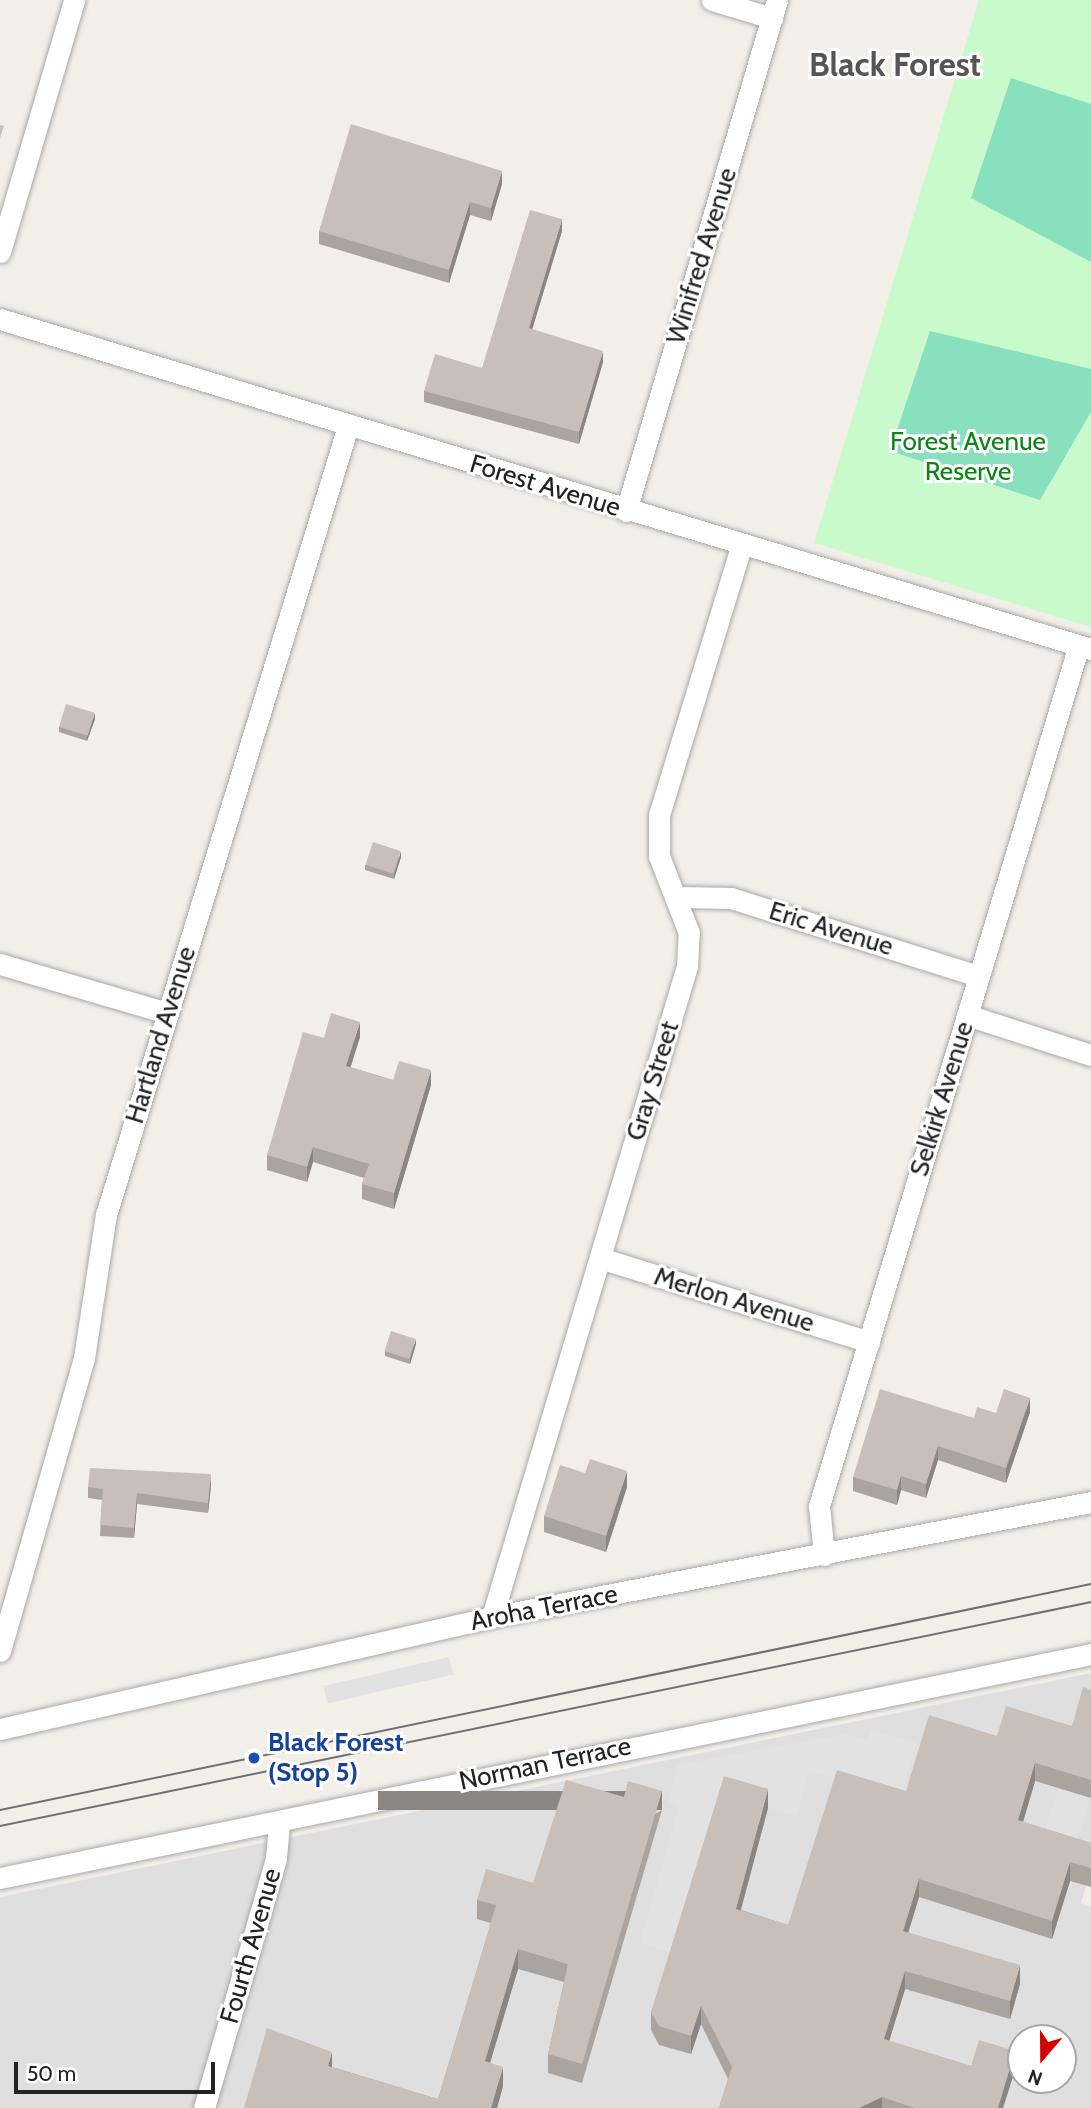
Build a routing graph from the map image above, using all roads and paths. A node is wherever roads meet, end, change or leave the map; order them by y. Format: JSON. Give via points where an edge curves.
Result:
{"nodes":[{"id":1,"x":74,"y":0,"type":"edge"},
{"id":2,"x":712,"y":0,"type":"edge"},
{"id":3,"x":775,"y":9,"type":"edge"},
{"id":4,"x":0,"y":251,"type":"edge"},
{"id":5,"x":0,"y":320,"type":"edge"},
{"id":6,"x":348,"y":426,"type":"junction"},
{"id":7,"x":626,"y":511,"type":"junction"},
{"id":8,"x":741,"y":545,"type":"junction"},
{"id":9,"x":1085,"y":647,"type":"edge"},
{"id":10,"x":680,"y":897,"type":"junction"},
{"id":11,"x":0,"y":964,"type":"edge"},
{"id":12,"x":979,"y":976,"type":"junction"},
{"id":13,"x":168,"y":1013,"type":"junction"},
{"id":14,"x":967,"y":1015,"type":"junction"},
{"id":15,"x":1091,"y":1055,"type":"edge"},
{"id":16,"x":600,"y":1258,"type":"junction"},
{"id":17,"x":869,"y":1342,"type":"junction"},
{"id":18,"x":1091,"y":1502,"type":"edge"},
{"id":19,"x":824,"y":1555,"type":"junction"},
{"id":20,"x":492,"y":1617,"type":"junction"},
{"id":21,"x":0,"y":1651,"type":"edge"},
{"id":22,"x":1091,"y":1654,"type":"edge"},
{"id":23,"x":0,"y":1729,"type":"edge"},
{"id":24,"x":279,"y":1822,"type":"junction"},
{"id":25,"x":0,"y":1878,"type":"edge"},
{"id":26,"x":204,"y":2108,"type":"edge"}],
"edges":[{"from":1,"to":4,"type":"street"},
{"from":2,"to":3,"type":"street"},
{"from":3,"to":7,"type":"street","name":"Winifred Avenue"},
{"from":5,"to":6,"type":"street","name":"Forest Avenue"},
{"from":6,"to":7,"type":"street","name":"Forest Avenue"},
{"from":6,"to":13,"type":"street","name":"Hartland Avenue"},
{"from":7,"to":8,"type":"street","name":"Forest Avenue"},
{"from":8,"to":9,"type":"street","name":"Forest Avenue"},
{"from":8,"to":10,"type":"street","name":"Gray Street","via":[[659,815],[659,856]]},
{"from":9,"to":12,"type":"street","name":"Selkirk Avenue"},
{"from":10,"to":12,"type":"street","name":"Eric Avenue","via":[[731,898]]},
{"from":10,"to":16,"type":"street","name":"Gray Street","via":[[687,966]]},
{"from":11,"to":13,"type":"street"},
{"from":12,"to":14,"type":"street","name":"Selkirk Avenue"},
{"from":13,"to":21,"type":"street","name":"Hartland Avenue","via":[[106,1215],[84,1358]]},
{"from":14,"to":15,"type":"street"},
{"from":14,"to":17,"type":"street","name":"Selkirk Avenue"},
{"from":16,"to":17,"type":"street","name":"Merlon Avenue"},
{"from":16,"to":20,"type":"street","name":"Gray Street"},
{"from":17,"to":19,"type":"street","name":"Selkirk Avenue","via":[[819,1506]]},
{"from":18,"to":19,"type":"street","name":"Aroha Terrace"},
{"from":19,"to":20,"type":"street","name":"Aroha Terrace"},
{"from":20,"to":23,"type":"street","name":"Aroha Terrace"},
{"from":22,"to":24,"type":"street","name":"Norman Terrace"},
{"from":24,"to":25,"type":"street","name":"Norman Terrace"},
{"from":24,"to":26,"type":"street","name":"Fourth Avenue","via":[[276,1858]]}]}
